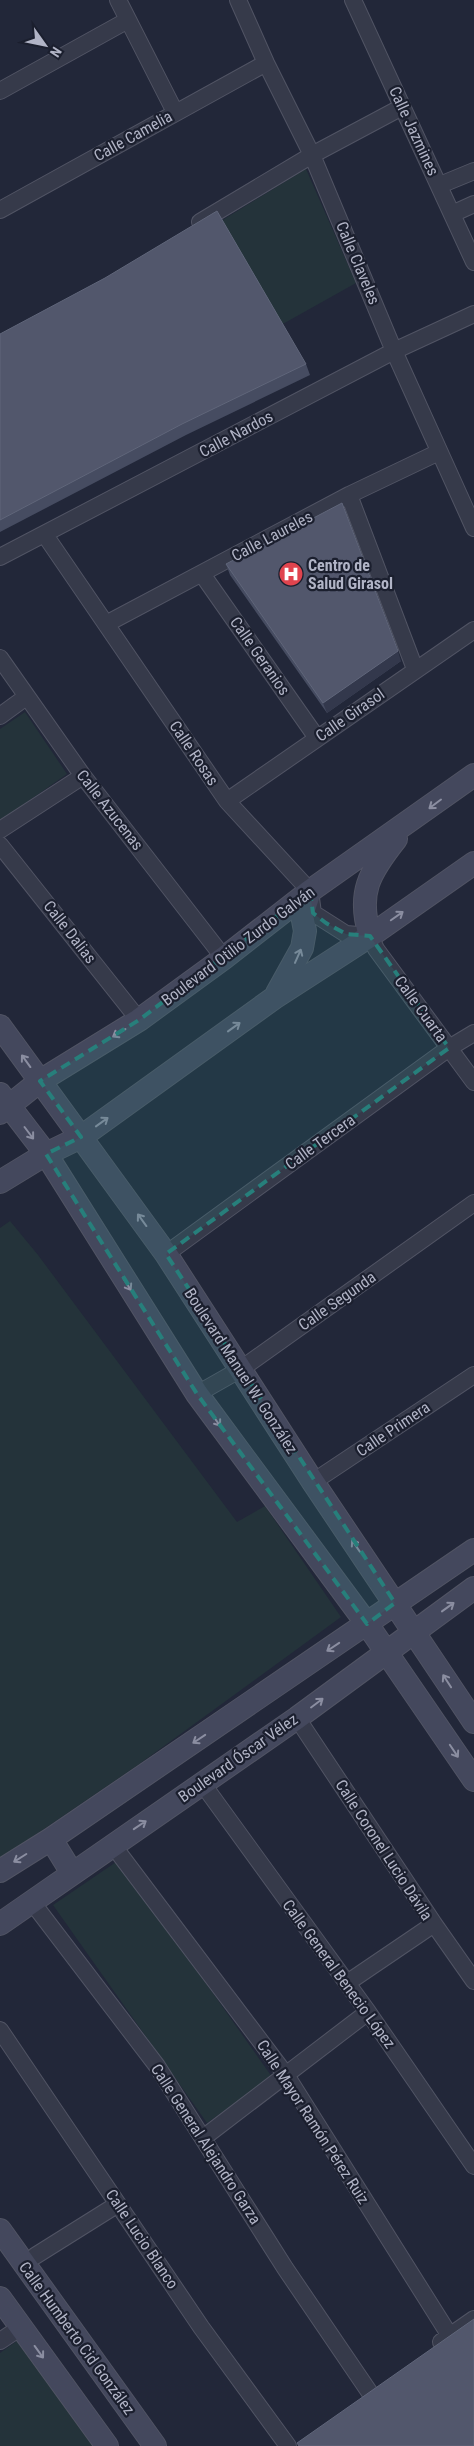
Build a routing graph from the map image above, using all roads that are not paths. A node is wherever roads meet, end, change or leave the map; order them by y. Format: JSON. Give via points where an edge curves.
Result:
{"nodes":[{"id":1,"x":118,"y":0,"type":"edge"},
{"id":2,"x":238,"y":0,"type":"edge"},
{"id":3,"x":354,"y":0,"type":"edge"},
{"id":4,"x":128,"y":20,"type":"junction"},
{"id":5,"x":266,"y":63,"type":"junction"},
{"id":6,"x":0,"y":91,"type":"edge"},
{"id":7,"x":402,"y":106,"type":"junction"},
{"id":8,"x":175,"y":112,"type":"junction"},
{"id":9,"x":312,"y":155,"type":"junction"},
{"id":10,"x":474,"y":171,"type":"edge"},
{"id":11,"x":440,"y":185,"type":"junction"},
{"id":12,"x":474,"y":204,"type":"edge"},
{"id":13,"x":0,"y":210,"type":"edge"},
{"id":14,"x":452,"y":214,"type":"junction"},
{"id":15,"x":185,"y":231,"type":"edge"},
{"id":16,"x":474,"y":262,"type":"edge"},
{"id":17,"x":474,"y":314,"type":"edge"},
{"id":18,"x":394,"y":351,"type":"junction"},
{"id":19,"x":440,"y":452,"type":"junction"},
{"id":20,"x":349,"y":495,"type":"junction"},
{"id":21,"x":474,"y":528,"type":"edge"},
{"id":22,"x":44,"y":535,"type":"junction"},
{"id":23,"x":0,"y":557,"type":"edge"},
{"id":24,"x":202,"y":574,"type":"junction"},
{"id":25,"x":106,"y":624,"type":"junction"},
{"id":26,"x":474,"y":630,"type":"edge"},
{"id":27,"x":0,"y":658,"type":"edge"},
{"id":28,"x":415,"y":669,"type":"junction"},
{"id":29,"x":26,"y":697,"type":"junction"},
{"id":30,"x":0,"y":716,"type":"edge"},
{"id":31,"x":317,"y":738,"type":"junction"},
{"id":32,"x":83,"y":776,"type":"junction"},
{"id":33,"x":471,"y":779,"type":"edge"},
{"id":34,"x":227,"y":801,"type":"junction"},
{"id":35,"x":409,"y":823,"type":"junction"},
{"id":36,"x":0,"y":830,"type":"edge"},
{"id":37,"x":0,"y":844,"type":"edge"},
{"id":38,"x":474,"y":863,"type":"edge"},
{"id":39,"x":310,"y":891,"type":"junction"},
{"id":40,"x":370,"y":936,"type":"junction"},
{"id":41,"x":224,"y":958,"type":"junction"},
{"id":42,"x":274,"y":998,"type":"junction"},
{"id":43,"x":139,"y":1020,"type":"junction"},
{"id":44,"x":0,"y":1026,"type":"edge"},
{"id":45,"x":474,"y":1033,"type":"edge"},
{"id":46,"x":449,"y":1048,"type":"junction"},
{"id":47,"x":40,"y":1081,"type":"junction"},
{"id":48,"x":474,"y":1082,"type":"edge"},
{"id":49,"x":3,"y":1104,"type":"edge"},
{"id":50,"x":81,"y":1138,"type":"junction"},
{"id":51,"x":46,"y":1154,"type":"junction"},
{"id":52,"x":0,"y":1182,"type":"edge"},
{"id":53,"x":474,"y":1203,"type":"edge"},
{"id":54,"x":166,"y":1254,"type":"junction"},
{"id":55,"x":240,"y":1369,"type":"junction"},
{"id":56,"x":474,"y":1375,"type":"edge"},
{"id":57,"x":197,"y":1394,"type":"junction"},
{"id":58,"x":313,"y":1482,"type":"junction"},
{"id":59,"x":474,"y":1550,"type":"edge"},
{"id":60,"x":474,"y":1588,"type":"edge"},
{"id":61,"x":395,"y":1603,"type":"junction"},
{"id":62,"x":367,"y":1624,"type":"junction"},
{"id":63,"x":414,"y":1631,"type":"junction"},
{"id":64,"x":386,"y":1652,"type":"junction"},
{"id":65,"x":297,"y":1718,"type":"junction"},
{"id":66,"x":474,"y":1722,"type":"edge"},
{"id":67,"x":474,"y":1780,"type":"edge"},
{"id":68,"x":202,"y":1783,"type":"junction"},
{"id":69,"x":51,"y":1839,"type":"junction"},
{"id":70,"x":112,"y":1844,"type":"junction"},
{"id":71,"x":0,"y":1871,"type":"edge"},
{"id":72,"x":72,"y":1873,"type":"junction"},
{"id":73,"x":32,"y":1902,"type":"junction"},
{"id":74,"x":0,"y":1924,"type":"edge"},
{"id":75,"x":434,"y":1924,"type":"junction"},
{"id":76,"x":474,"y":1980,"type":"edge"},
{"id":77,"x":347,"y":1983,"type":"junction"},
{"id":78,"x":368,"y":2012,"type":"junction"},
{"id":79,"x":0,"y":2030,"type":"edge"},
{"id":80,"x":286,"y":2075,"type":"junction"},
{"id":81,"x":202,"y":2138,"type":"junction"},
{"id":82,"x":474,"y":2166,"type":"edge"},
{"id":83,"x":118,"y":2204,"type":"junction"},
{"id":84,"x":0,"y":2230,"type":"edge"},
{"id":85,"x":35,"y":2256,"type":"dead end"},
{"id":86,"x":0,"y":2298,"type":"edge"},
{"id":87,"x":474,"y":2319,"type":"edge"},
{"id":88,"x":21,"y":2327,"type":"junction"},
{"id":89,"x":450,"y":2336,"type":"junction"},
{"id":90,"x":0,"y":2341,"type":"edge"},
{"id":91,"x":426,"y":2353,"type":"edge"},
{"id":92,"x":386,"y":2382,"type":"edge"},
{"id":93,"x":370,"y":2393,"type":"junction"},
{"id":94,"x":355,"y":2404,"type":"edge"},
{"id":95,"x":295,"y":2444,"type":"edge"},
{"id":96,"x":107,"y":2446,"type":"edge"},
{"id":97,"x":155,"y":2446,"type":"edge"}],
"edges":[{"from":1,"to":4,"type":"street"},
{"from":2,"to":5,"type":"street","name":"Calle Claveles"},
{"from":3,"to":7,"type":"street","name":"Calle Jazmines"},
{"from":4,"to":6,"type":"street"},
{"from":4,"to":8,"type":"street"},
{"from":5,"to":8,"type":"street","name":"Calle Camelia"},
{"from":5,"to":9,"type":"street","name":"Calle Claveles"},
{"from":7,"to":9,"type":"street"},
{"from":7,"to":11,"type":"street","name":"Calle Jazmines"},
{"from":8,"to":13,"type":"street","name":"Calle Camelia"},
{"from":9,"to":15,"type":"street"},
{"from":9,"to":18,"type":"street","name":"Calle Claveles"},
{"from":10,"to":11,"type":"street"},
{"from":11,"to":14,"type":"street","name":"Calle Jazmines"},
{"from":12,"to":14,"type":"street"},
{"from":14,"to":16,"type":"street","name":"Calle Jazmines"},
{"from":17,"to":18,"type":"street","name":"Calle Nardos"},
{"from":18,"to":19,"type":"street","name":"Calle Claveles"},
{"from":18,"to":22,"type":"street","name":"Calle Nardos"},
{"from":19,"to":20,"type":"street","name":"Calle Laureles"},
{"from":19,"to":21,"type":"street","name":"Calle Claveles"},
{"from":20,"to":24,"type":"street","name":"Calle Laureles"},
{"from":20,"to":28,"type":"street"},
{"from":22,"to":23,"type":"street","name":"Calle Nardos"},
{"from":22,"to":25,"type":"street","name":"Calle Rosas"},
{"from":24,"to":25,"type":"street","name":"Calle Laureles"},
{"from":24,"to":31,"type":"street","name":"Calle Geranios"},
{"from":25,"to":34,"type":"street","name":"Calle Rosas"},
{"from":26,"to":28,"type":"street","name":"Calle Girasol"},
{"from":27,"to":29,"type":"street","name":"Calle Azucenas"},
{"from":28,"to":31,"type":"street","name":"Calle Girasol"},
{"from":29,"to":30,"type":"street"},
{"from":29,"to":32,"type":"street","name":"Calle Azucenas"},
{"from":31,"to":34,"type":"street","name":"Calle Girasol"},
{"from":32,"to":36,"type":"street"},
{"from":32,"to":41,"type":"street","name":"Calle Azucenas"},
{"from":33,"to":35,"type":"street","name":"Boulevard Otilio Zurdo Galván","one_way":true},
{"from":34,"to":39,"type":"street","name":"Calle Rosas"},
{"from":35,"to":39,"type":"street","name":"Boulevard Otilio Zurdo Galván"},
{"from":35,"to":40,"type":"street","via":[[380,860],[365,891],[363,908]]},
{"from":37,"to":43,"type":"street","name":"Calle Dalias"},
{"from":40,"to":38,"type":"street","one_way":true},
{"from":39,"to":40,"type":"street","name":"Calle Rosas","via":[[314,913],[346,934]]},
{"from":39,"to":41,"type":"street","name":"Boulevard Otilio Zurdo Galván"},
{"from":42,"to":39,"type":"street","one_way":true,"via":[[302,948],[305,931],[302,915]]},
{"from":40,"to":42,"type":"street"},
{"from":40,"to":46,"type":"street","name":"Calle Cuarta","via":[[376,949]]},
{"from":41,"to":43,"type":"street","name":"Boulevard Otilio Zurdo Galván"},
{"from":50,"to":42,"type":"street","one_way":true},
{"from":43,"to":47,"type":"street","name":"Boulevard Otilio Zurdo Galván","one_way":true},
{"from":47,"to":44,"type":"street","name":"Boulevard Manuel W. González","one_way":true},
{"from":45,"to":46,"type":"street","name":"Calle Tercera"},
{"from":46,"to":48,"type":"street","name":"Calle Cuarta"},
{"from":46,"to":54,"type":"street","name":"Calle Tercera"},
{"from":47,"to":49,"type":"street","name":"Boulevard Otilio Zurdo Galván"},
{"from":47,"to":50,"type":"street","name":"Boulevard Manuel W. González"},
{"from":49,"to":51,"type":"street","one_way":true},
{"from":50,"to":51,"type":"street"},
{"from":54,"to":50,"type":"street","name":"Boulevard Manuel W. González","one_way":true},
{"from":51,"to":52,"type":"street"},
{"from":51,"to":57,"type":"street","one_way":true},
{"from":53,"to":55,"type":"street","name":"Calle Segunda"},
{"from":54,"to":55,"type":"street","name":"Boulevard Manuel W. González"},
{"from":55,"to":57,"type":"street","name":"Calle Segunda"},
{"from":55,"to":58,"type":"street","name":"Boulevard Manuel W. González"},
{"from":56,"to":58,"type":"street","name":"Calle Primera"},
{"from":57,"to":62,"type":"street","one_way":true},
{"from":61,"to":58,"type":"street","name":"Boulevard Manuel W. González","one_way":true},
{"from":59,"to":61,"type":"street"},
{"from":63,"to":60,"type":"street","name":"Boulevard Óscar Vélez","one_way":true},
{"from":61,"to":62,"type":"street"},
{"from":61,"to":63,"type":"street","name":"Boulevard Manuel W. González"},
{"from":62,"to":64,"type":"street"},
{"from":62,"to":69,"type":"street","one_way":true},
{"from":63,"to":64,"type":"street","name":"Boulevard Óscar Vélez"},
{"from":66,"to":63,"type":"street","name":"Boulevard Manuel W. González","one_way":true},
{"from":65,"to":64,"type":"street","name":"Boulevard Óscar Vélez","one_way":true},
{"from":64,"to":67,"type":"street","one_way":true},
{"from":65,"to":68,"type":"street","name":"Boulevard Óscar Vélez"},
{"from":65,"to":75,"type":"street","name":"Calle Coronel Lucio Dávila"},
{"from":70,"to":68,"type":"street","name":"Boulevard Óscar Vélez","one_way":true},
{"from":68,"to":77,"type":"street","name":"Calle General Benecio López"},
{"from":69,"to":71,"type":"street","one_way":true},
{"from":69,"to":72,"type":"street"},
{"from":70,"to":72,"type":"street","name":"Boulevard Óscar Vélez"},
{"from":70,"to":80,"type":"street","name":"Calle Mayor Ramón Pérez Ruiz"},
{"from":72,"to":73,"type":"street","name":"Boulevard Óscar Vélez"},
{"from":73,"to":74,"type":"street","name":"Boulevard Óscar Vélez"},
{"from":73,"to":81,"type":"street","name":"Calle General Alejandro Garza","via":[[156,2066]]},
{"from":75,"to":76,"type":"street","name":"Calle Coronel Lucio Dávila"},
{"from":75,"to":77,"type":"street"},
{"from":77,"to":78,"type":"street","name":"Calle General Benecio López"},
{"from":78,"to":80,"type":"street"},
{"from":78,"to":82,"type":"street","name":"Calle General Benecio López"},
{"from":79,"to":83,"type":"street","name":"Calle Lucio Blanco"},
{"from":80,"to":81,"type":"street"},
{"from":80,"to":89,"type":"street","name":"Calle Mayor Ramón Pérez Ruiz"},
{"from":81,"to":93,"type":"street","name":"Calle General Alejandro Garza"},
{"from":83,"to":85,"type":"street"},
{"from":83,"to":95,"type":"street","name":"Calle Lucio Blanco","via":[[201,2327]]},
{"from":84,"to":97,"type":"street","name":"Calle Humberto Cid González"},
{"from":86,"to":88,"type":"street"},
{"from":87,"to":89,"type":"street"},
{"from":88,"to":90,"type":"street"},
{"from":88,"to":96,"type":"street","one_way":true},
{"from":89,"to":91,"type":"street"},
{"from":92,"to":93,"type":"street"},
{"from":93,"to":94,"type":"street"}]}
